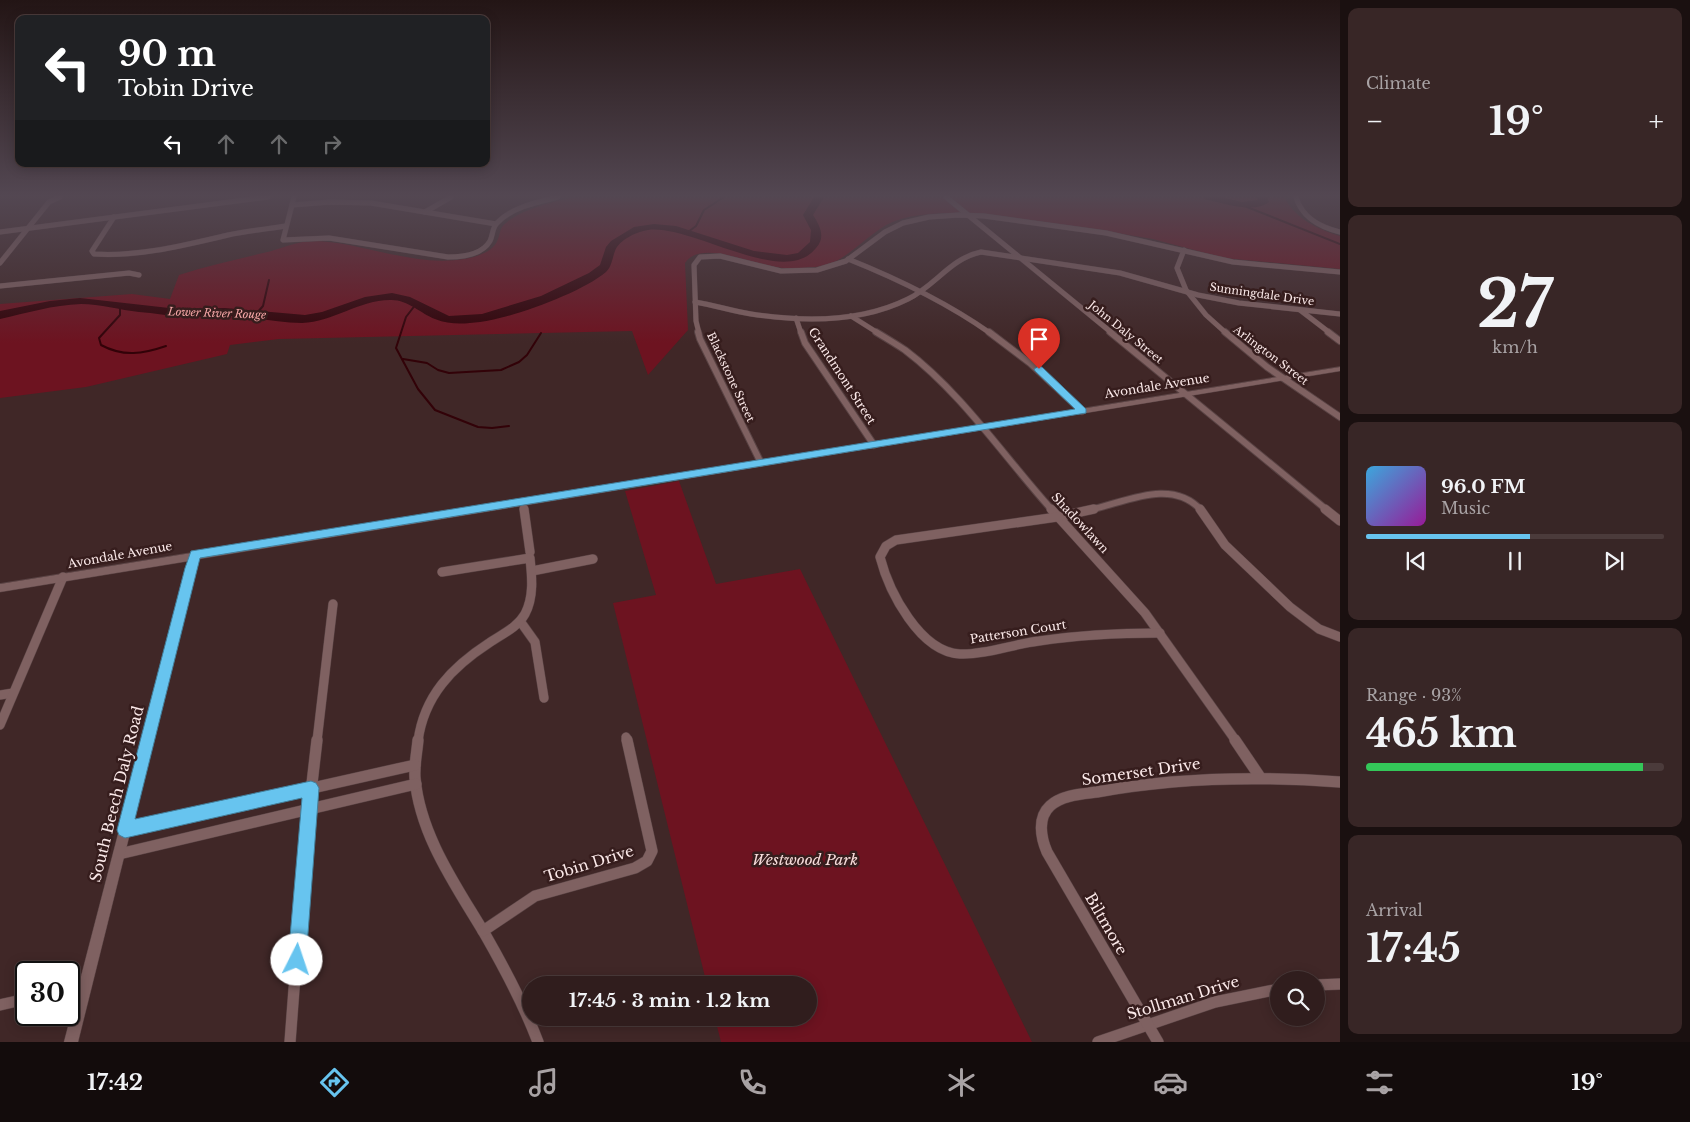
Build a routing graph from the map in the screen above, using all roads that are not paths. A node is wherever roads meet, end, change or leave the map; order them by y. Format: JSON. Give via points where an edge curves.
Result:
{"nodes":[{"id":1,"x":14,"y":246,"type":"edge"},
{"id":2,"x":95,"y":246,"type":"edge"},
{"id":3,"x":191,"y":246,"type":"edge"},
{"id":4,"x":372,"y":246,"type":"edge"},
{"id":5,"x":486,"y":246,"type":"edge"},
{"id":6,"x":866,"y":246,"type":"edge"},
{"id":7,"x":1006,"y":246,"type":"edge"},
{"id":8,"x":1167,"y":246,"type":"edge"},
{"id":9,"x":1184,"y":250,"type":"junction"},
{"id":10,"x":1020,"y":257,"type":"junction"},
{"id":11,"x":848,"y":259,"type":"junction"},
{"id":12,"x":0,"y":263,"type":"edge"},
{"id":13,"x":1340,"y":272,"type":"edge"},
{"id":14,"x":139,"y":275,"type":"dead end"},
{"id":15,"x":0,"y":286,"type":"edge"},
{"id":16,"x":922,"y":291,"type":"junction"},
{"id":17,"x":1186,"y":291,"type":"junction"},
{"id":18,"x":695,"y":302,"type":"junction"},
{"id":19,"x":1300,"y":310,"type":"junction"},
{"id":20,"x":1340,"y":314,"type":"edge"},
{"id":21,"x":850,"y":316,"type":"junction"},
{"id":22,"x":796,"y":318,"type":"junction"},
{"id":23,"x":1340,"y":341,"type":"edge"},
{"id":24,"x":1340,"y":369,"type":"edge"},
{"id":25,"x":1285,"y":378,"type":"junction"},
{"id":26,"x":1187,"y":394,"type":"junction"},
{"id":27,"x":1082,"y":411,"type":"junction"},
{"id":28,"x":1340,"y":417,"type":"edge"},
{"id":29,"x":980,"y":428,"type":"junction"},
{"id":30,"x":874,"y":445,"type":"junction"},
{"id":31,"x":761,"y":463,"type":"junction"},
{"id":32,"x":523,"y":502,"type":"junction"},
{"id":33,"x":1057,"y":517,"type":"junction"},
{"id":34,"x":1340,"y":521,"type":"edge"},
{"id":35,"x":530,"y":552,"type":"dead end"},
{"id":36,"x":196,"y":555,"type":"junction"},
{"id":37,"x":593,"y":559,"type":"dead end"},
{"id":38,"x":532,"y":570,"type":"junction"},
{"id":39,"x":442,"y":572,"type":"dead end"},
{"id":40,"x":63,"y":577,"type":"junction"},
{"id":41,"x":0,"y":588,"type":"edge"},
{"id":42,"x":333,"y":604,"type":"dead end"},
{"id":43,"x":520,"y":621,"type":"junction"},
{"id":44,"x":1160,"y":633,"type":"junction"},
{"id":45,"x":1340,"y":637,"type":"edge"},
{"id":46,"x":13,"y":693,"type":"junction"},
{"id":47,"x":0,"y":695,"type":"edge"},
{"id":48,"x":544,"y":698,"type":"dead end"},
{"id":49,"x":0,"y":725,"type":"edge"},
{"id":50,"x":626,"y":737,"type":"dead end"},
{"id":51,"x":415,"y":765,"type":"junction"},
{"id":52,"x":1260,"y":777,"type":"junction"},
{"id":53,"x":1340,"y":782,"type":"edge"},
{"id":54,"x":416,"y":784,"type":"junction"},
{"id":55,"x":311,"y":788,"type":"junction"},
{"id":56,"x":309,"y":809,"type":"junction"},
{"id":57,"x":1043,"y":817,"type":"joint"},
{"id":58,"x":125,"y":830,"type":"junction"},
{"id":59,"x":119,"y":854,"type":"junction"},
{"id":60,"x":483,"y":931,"type":"junction"},
{"id":61,"x":1340,"y":984,"type":"edge"},
{"id":62,"x":86,"y":985,"type":"junction"},
{"id":63,"x":1325,"y":985,"type":"edge"},
{"id":64,"x":80,"y":986,"type":"edge"},
{"id":65,"x":1270,"y":991,"type":"edge"},
{"id":66,"x":15,"y":1002,"type":"edge"},
{"id":67,"x":0,"y":1005,"type":"edge"},
{"id":68,"x":1147,"y":1025,"type":"junction"},
{"id":69,"x":71,"y":1042,"type":"edge"},
{"id":70,"x":290,"y":1042,"type":"edge"},
{"id":71,"x":538,"y":1042,"type":"edge"},
{"id":72,"x":1098,"y":1042,"type":"edge"},
{"id":73,"x":1158,"y":1042,"type":"edge"}],
"edges":[{"from":1,"to":12,"type":"street"},
{"from":2,"to":3,"type":"street","via":[[92,251],[101,255]]},
{"from":4,"to":5,"type":"street","via":[[453,257],[470,254]]},
{"from":6,"to":11,"type":"street"},
{"from":7,"to":10,"type":"street","name":"John Daly Street"},
{"from":8,"to":9,"type":"street"},
{"from":9,"to":13,"type":"street","via":[[1233,262]]},
{"from":9,"to":17,"type":"street","name":"Arlington Street","via":[[1176,265]]},
{"from":10,"to":16,"type":"street","name":"Sunningdale Drive","via":[[985,252],[969,254]]},
{"from":10,"to":17,"type":"street","name":"Sunningdale Drive","via":[[1120,273]]},
{"from":10,"to":26,"type":"street","name":"John Daly Street"},
{"from":11,"to":16,"type":"street"},
{"from":11,"to":18,"type":"street","name":"Blackstone Street","via":[[825,269],[796,272],[768,269],[718,255],[703,256],[694,262]]},
{"from":14,"to":15,"type":"street","via":[[129,273]]},
{"from":16,"to":21,"type":"street","name":"Sunningdale Drive","via":[[893,306]]},
{"from":16,"to":27,"type":"street","via":[[1004,341],[1039,369]]},
{"from":17,"to":19,"type":"street","name":"Sunningdale Drive","via":[[1239,303]]},
{"from":17,"to":25,"type":"street","name":"Arlington Street","via":[[1230,338]]},
{"from":18,"to":22,"type":"street","name":"Sunningdale Drive","via":[[751,314]]},
{"from":18,"to":31,"type":"street","name":"Blackstone Street","via":[[703,348]]},
{"from":19,"to":20,"type":"street","name":"Sunningdale Drive"},
{"from":19,"to":23,"type":"street"},
{"from":21,"to":22,"type":"street","name":"Sunningdale Drive"},
{"from":21,"to":29,"type":"street","name":"Shadowlawn","via":[[919,362],[946,387]]},
{"from":22,"to":30,"type":"street","name":"Grandmont Street","via":[[805,343]]},
{"from":24,"to":25,"type":"street","name":"Avondale Avenue"},
{"from":25,"to":26,"type":"street","name":"Avondale Avenue"},
{"from":25,"to":28,"type":"street","name":"Arlington Street"},
{"from":26,"to":27,"type":"street","name":"Avondale Avenue"},
{"from":26,"to":34,"type":"street","name":"John Daly Street"},
{"from":27,"to":29,"type":"street","name":"Avondale Avenue"},
{"from":29,"to":30,"type":"street","name":"Avondale Avenue"},
{"from":29,"to":33,"type":"street","name":"Shadowlawn"},
{"from":30,"to":31,"type":"street","name":"Avondale Avenue"},
{"from":31,"to":32,"type":"street","name":"Avondale Avenue"},
{"from":32,"to":35,"type":"street"},
{"from":32,"to":36,"type":"street","name":"Avondale Avenue"},
{"from":33,"to":44,"type":"street","name":"Shadowlawn","via":[[1111,574]]},
{"from":33,"to":44,"type":"street","name":"Patterson Court","via":[[896,540],[882,551],[881,563],[920,634],[953,653],[1075,636]]},
{"from":33,"to":45,"type":"street","name":"Patterson Court","via":[[1149,494],[1178,496],[1199,508],[1225,545],[1268,588],[1312,624]]},
{"from":36,"to":40,"type":"street","name":"Avondale Avenue"},
{"from":36,"to":58,"type":"street","name":"South Beech Daly Road"},
{"from":37,"to":38,"type":"street"},
{"from":38,"to":39,"type":"street","via":[[530,558]]},
{"from":38,"to":43,"type":"street","via":[[530,600]]},
{"from":40,"to":41,"type":"street","name":"Avondale Avenue"},
{"from":40,"to":46,"type":"street"},
{"from":42,"to":55,"type":"street"},
{"from":43,"to":48,"type":"street","via":[[535,642]]},
{"from":43,"to":51,"type":"street","via":[[455,668],[432,695],[418,729]]},
{"from":44,"to":52,"type":"street","name":"Shadowlawn"},
{"from":46,"to":47,"type":"street"},
{"from":46,"to":49,"type":"street"},
{"from":50,"to":60,"type":"street","name":"Tobin Drive","via":[[652,851],[647,861],[635,868],[535,896]]},
{"from":51,"to":54,"type":"street"},
{"from":51,"to":55,"type":"street"},
{"from":52,"to":53,"type":"street","name":"Somerset Drive"},
{"from":52,"to":57,"type":"street","name":"Somerset Drive","via":[[1195,778],[1131,785],[1057,802]]},
{"from":54,"to":56,"type":"street"},
{"from":54,"to":60,"type":"street","via":[[433,844]]},
{"from":55,"to":56,"type":"street"},
{"from":55,"to":58,"type":"street"},
{"from":56,"to":59,"type":"street"},
{"from":56,"to":70,"type":"street"},
{"from":57,"to":68,"type":"street","name":"Biltmore","via":[[1042,835],[1047,852]]},
{"from":58,"to":59,"type":"street","name":"South Beech Daly Road"},
{"from":59,"to":62,"type":"street","name":"South Beech Daly Road"},
{"from":60,"to":71,"type":"street","via":[[529,1017]]},
{"from":61,"to":63,"type":"street"},
{"from":62,"to":64,"type":"street"},
{"from":62,"to":69,"type":"street","name":"South Beech Daly Road"},
{"from":65,"to":68,"type":"street","name":"Stollman Drive","via":[[1215,1002]]},
{"from":66,"to":67,"type":"street"},
{"from":68,"to":72,"type":"street","name":"Stollman Drive"},
{"from":68,"to":73,"type":"street","name":"Biltmore"}]}
